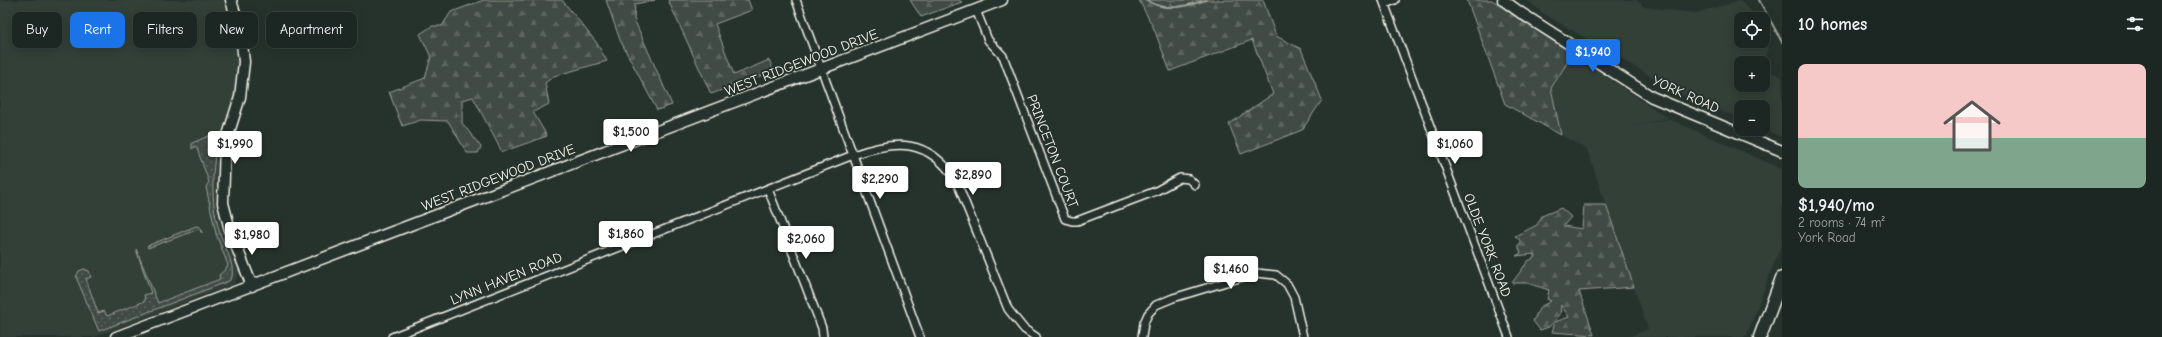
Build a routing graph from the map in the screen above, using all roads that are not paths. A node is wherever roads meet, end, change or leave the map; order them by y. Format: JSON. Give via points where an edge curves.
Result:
{"nodes":[{"id":1,"x":232,"y":0,"type":"edge"},
{"id":2,"x":796,"y":0,"type":"edge"},
{"id":3,"x":1002,"y":0,"type":"edge"},
{"id":4,"x":1395,"y":0,"type":"edge"},
{"id":5,"x":1503,"y":0,"type":"edge"},
{"id":6,"x":1384,"y":2,"type":"edge"},
{"id":7,"x":976,"y":10,"type":"junction"},
{"id":8,"x":821,"y":69,"type":"junction"},
{"id":9,"x":1782,"y":151,"type":"edge"},
{"id":10,"x":853,"y":155,"type":"junction"},
{"id":11,"x":1195,"y":185,"type":"dead end"},
{"id":12,"x":768,"y":188,"type":"junction"},
{"id":13,"x":1782,"y":278,"type":"edge"},
{"id":14,"x":252,"y":286,"type":"junction"},
{"id":15,"x":116,"y":337,"type":"edge"},
{"id":16,"x":392,"y":337,"type":"edge"},
{"id":17,"x":823,"y":337,"type":"edge"},
{"id":18,"x":920,"y":337,"type":"edge"},
{"id":19,"x":1036,"y":337,"type":"edge"},
{"id":20,"x":1142,"y":337,"type":"edge"},
{"id":21,"x":1303,"y":337,"type":"edge"},
{"id":22,"x":1509,"y":337,"type":"edge"},
{"id":23,"x":1760,"y":337,"type":"edge"}],
"edges":[{"from":1,"to":14,"type":"main road","via":[[241,34],[244,62],[240,97],[225,145],[223,203],[230,230]]},
{"from":2,"to":8,"type":"street"},
{"from":3,"to":7,"type":"main road","name":"WEST RIDGEWOOD DRIVE"},
{"from":4,"to":6,"type":"street","name":"OLDE YORK ROAD"},
{"from":5,"to":9,"type":"main road","name":"YORK ROAD","via":[[1652,97]]},
{"from":6,"to":22,"type":"street","name":"OLDE YORK ROAD"},
{"from":7,"to":8,"type":"main road","name":"WEST RIDGEWOOD DRIVE"},
{"from":7,"to":11,"type":"street","name":"PRINCETON COURT","via":[[988,40],[1003,56],[1066,219],[1077,221],[1156,191],[1180,178],[1189,179]]},
{"from":8,"to":10,"type":"street"},
{"from":8,"to":14,"type":"main road","name":"WEST RIDGEWOOD DRIVE"},
{"from":10,"to":12,"type":"street","name":"LYNN HAVEN ROAD"},
{"from":10,"to":18,"type":"street"},
{"from":10,"to":19,"type":"street","name":"LYNN HAVEN ROAD","via":[[879,146],[898,144],[914,147],[932,155],[948,168],[956,180],[1008,309],[1024,329]]},
{"from":12,"to":16,"type":"street","name":"LYNN HAVEN ROAD"},
{"from":12,"to":17,"type":"street","via":[[822,328]]},
{"from":13,"to":23,"type":"main road"},
{"from":14,"to":15,"type":"main road","name":"WEST RIDGEWOOD DRIVE"},
{"from":20,"to":21,"type":"street","via":[[1146,319],[1156,305],[1256,273],[1276,275],[1287,284],[1296,304]]}]}
